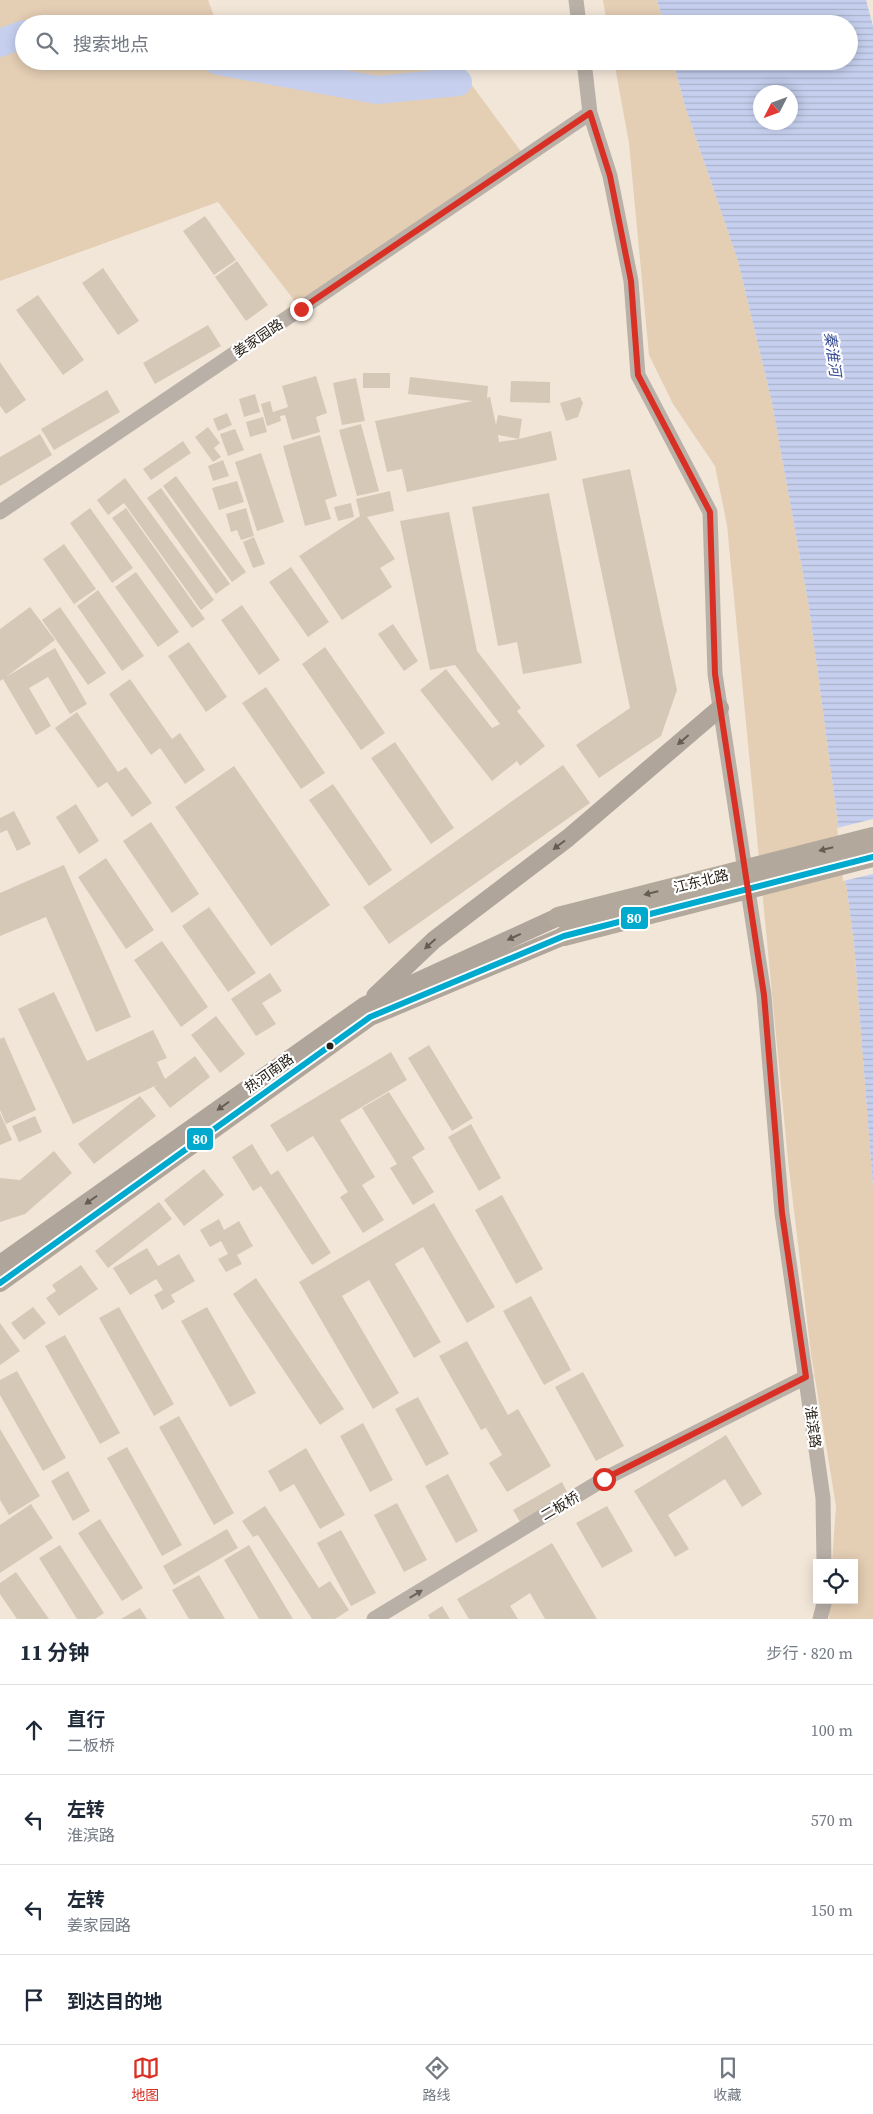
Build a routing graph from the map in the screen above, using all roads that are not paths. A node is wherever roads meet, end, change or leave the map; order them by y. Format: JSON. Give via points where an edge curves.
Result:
{"nodes":[{"id":1,"x":576,"y":0,"type":"edge"},
{"id":2,"x":578,"y":15,"type":"edge"},
{"id":3,"x":585,"y":70,"type":"edge"},
{"id":4,"x":590,"y":113,"type":"junction"},
{"id":5,"x":0,"y":512,"type":"edge"},
{"id":6,"x":720,"y":708,"type":"junction"},
{"id":7,"x":873,"y":837,"type":"edge"},
{"id":8,"x":873,"y":857,"type":"edge"},
{"id":9,"x":561,"y":926,"type":"junction"},
{"id":10,"x":364,"y":1006,"type":"junction"},
{"id":11,"x":0,"y":1264,"type":"edge"},
{"id":12,"x":0,"y":1283,"type":"edge"},
{"id":13,"x":806,"y":1377,"type":"junction"},
{"id":14,"x":824,"y":1559,"type":"edge"},
{"id":15,"x":824,"y":1604,"type":"edge"},
{"id":16,"x":374,"y":1619,"type":"edge"},
{"id":17,"x":820,"y":1619,"type":"edge"}],
"edges":[{"from":1,"to":2,"type":"street"},
{"from":3,"to":4,"type":"street","name":"淮滨路"},
{"from":4,"to":5,"type":"street","name":"姜家园路"},
{"from":4,"to":6,"type":"street","name":"淮滨路","via":[[610,176],[631,281],[638,375],[710,512],[715,674]]},
{"from":6,"to":10,"type":"main road","one_way":true,"via":[[568,838],[434,940]]},
{"from":6,"to":13,"type":"street","name":"淮滨路","via":[[764,995],[782,1213]]},
{"from":7,"to":9,"type":"main road","name":"江东北路","one_way":true,"bridge":true},
{"from":8,"to":9,"type":"main road","name":"江东北路","bridge":true},
{"from":9,"to":10,"type":"main road","name":"热河南路","one_way":true},
{"from":9,"to":12,"type":"main road","name":"热河南路","via":[[370,1016]]},
{"from":10,"to":11,"type":"main road","name":"热河南路","one_way":true},
{"from":13,"to":14,"type":"street","name":"淮滨路","via":[[823,1498]]},
{"from":16,"to":13,"type":"street","name":"二板桥","one_way":true,"via":[[604,1479]]},
{"from":15,"to":17,"type":"street"}]}
